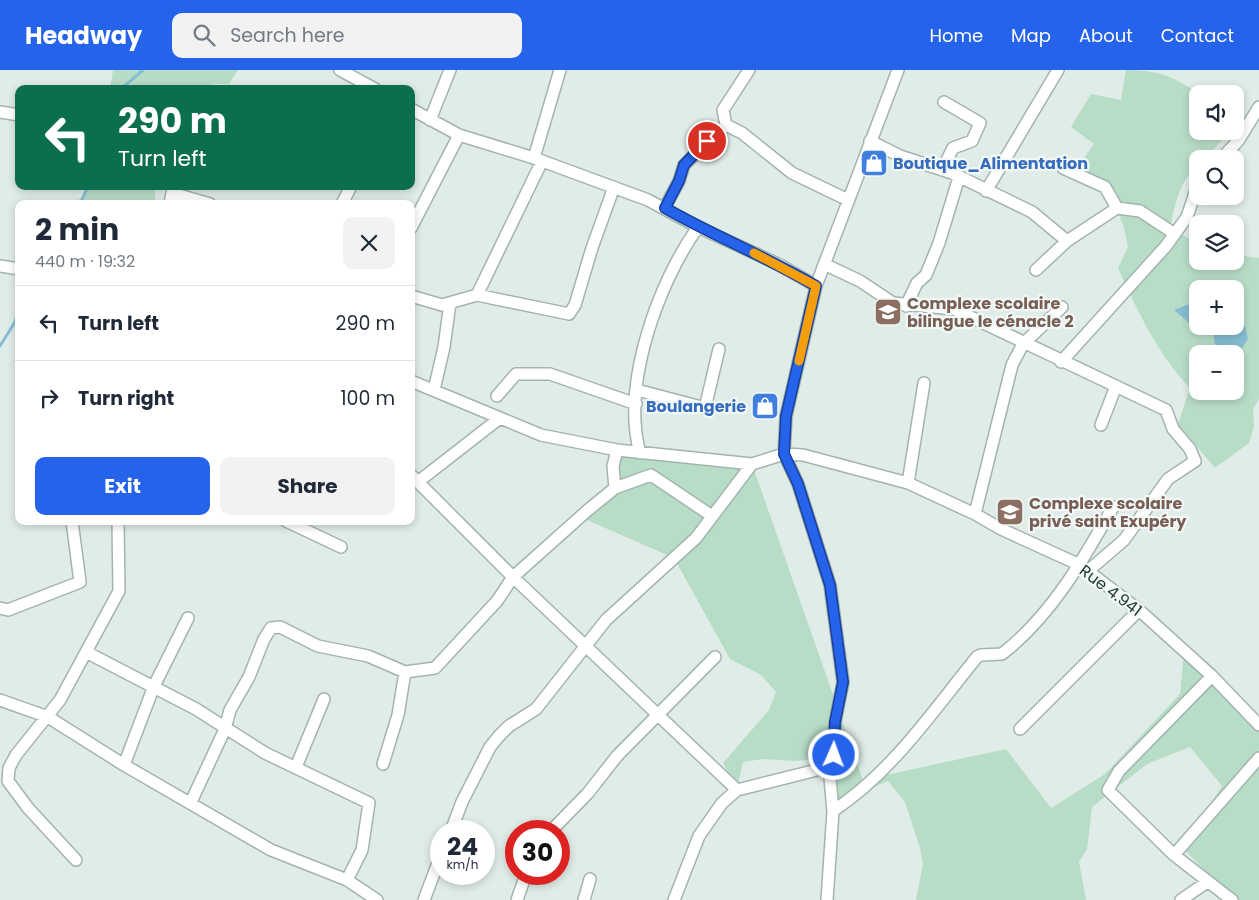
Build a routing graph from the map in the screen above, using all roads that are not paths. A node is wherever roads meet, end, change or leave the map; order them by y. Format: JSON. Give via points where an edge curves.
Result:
{"nodes":[{"id":1,"x":450,"y":70,"type":"edge"},
{"id":2,"x":560,"y":70,"type":"edge"},
{"id":3,"x":749,"y":70,"type":"edge"},
{"id":4,"x":898,"y":70,"type":"edge"},
{"id":5,"x":1058,"y":70,"type":"edge"},
{"id":6,"x":347,"y":72,"type":"edge"},
{"id":7,"x":368,"y":85,"type":"edge"},
{"id":8,"x":944,"y":102,"type":"dead end"},
{"id":9,"x":1259,"y":107,"type":"edge"},
{"id":10,"x":415,"y":111,"type":"edge"},
{"id":11,"x":0,"y":112,"type":"edge"},
{"id":12,"x":15,"y":114,"type":"edge"},
{"id":13,"x":430,"y":120,"type":"junction"},
{"id":14,"x":726,"y":125,"type":"junction"},
{"id":15,"x":460,"y":135,"type":"junction"},
{"id":16,"x":870,"y":141,"type":"junction"},
{"id":17,"x":1230,"y":150,"type":"edge"},
{"id":18,"x":538,"y":159,"type":"junction"},
{"id":19,"x":1062,"y":168,"type":"dead end"},
{"id":20,"x":942,"y":170,"type":"junction"},
{"id":21,"x":958,"y":177,"type":"junction"},
{"id":22,"x":614,"y":187,"type":"junction"},
{"id":23,"x":986,"y":191,"type":"junction"},
{"id":24,"x":171,"y":200,"type":"edge"},
{"id":25,"x":196,"y":200,"type":"edge"},
{"id":26,"x":848,"y":200,"type":"junction"},
{"id":27,"x":1191,"y":205,"type":"edge"},
{"id":28,"x":665,"y":208,"type":"junction"},
{"id":29,"x":1117,"y":208,"type":"junction"},
{"id":30,"x":415,"y":220,"type":"edge"},
{"id":31,"x":698,"y":227,"type":"junction"},
{"id":32,"x":1175,"y":234,"type":"junction"},
{"id":33,"x":1067,"y":241,"type":"junction"},
{"id":34,"x":824,"y":264,"type":"junction"},
{"id":35,"x":0,"y":266,"type":"edge"},
{"id":36,"x":15,"y":268,"type":"edge"},
{"id":37,"x":1036,"y":270,"type":"dead end"},
{"id":38,"x":816,"y":286,"type":"junction"},
{"id":39,"x":477,"y":295,"type":"junction"},
{"id":40,"x":415,"y":297,"type":"edge"},
{"id":41,"x":450,"y":304,"type":"junction"},
{"id":42,"x":906,"y":306,"type":"junction"},
{"id":43,"x":1062,"y":307,"type":"dead end"},
{"id":44,"x":1023,"y":344,"type":"junction"},
{"id":45,"x":719,"y":349,"type":"dead end"},
{"id":46,"x":1061,"y":362,"type":"junction"},
{"id":47,"x":415,"y":383,"type":"edge"},
{"id":48,"x":924,"y":383,"type":"dead end"},
{"id":49,"x":1116,"y":386,"type":"junction"},
{"id":50,"x":434,"y":390,"type":"junction"},
{"id":51,"x":637,"y":390,"type":"junction"},
{"id":52,"x":497,"y":396,"type":"dead end"},
{"id":53,"x":636,"y":404,"type":"junction"},
{"id":54,"x":500,"y":418,"type":"junction"},
{"id":55,"x":1101,"y":426,"type":"dead end"},
{"id":56,"x":617,"y":450,"type":"junction"},
{"id":57,"x":640,"y":453,"type":"junction"},
{"id":58,"x":784,"y":454,"type":"junction"},
{"id":59,"x":752,"y":464,"type":"junction"},
{"id":60,"x":415,"y":478,"type":"edge"},
{"id":61,"x":908,"y":483,"type":"junction"},
{"id":62,"x":615,"y":488,"type":"junction"},
{"id":63,"x":1113,"y":507,"type":"dead end"},
{"id":64,"x":976,"y":514,"type":"junction"},
{"id":65,"x":712,"y":516,"type":"junction"},
{"id":66,"x":73,"y":525,"type":"edge"},
{"id":67,"x":118,"y":525,"type":"edge"},
{"id":68,"x":294,"y":525,"type":"edge"},
{"id":69,"x":341,"y":547,"type":"dead end"},
{"id":70,"x":1084,"y":568,"type":"junction"},
{"id":71,"x":513,"y":577,"type":"junction"},
{"id":72,"x":0,"y":608,"type":"edge"},
{"id":73,"x":1139,"y":610,"type":"junction"},
{"id":74,"x":188,"y":618,"type":"dead end"},
{"id":75,"x":586,"y":646,"type":"junction"},
{"id":76,"x":86,"y":652,"type":"junction"},
{"id":77,"x":715,"y":657,"type":"dead end"},
{"id":78,"x":405,"y":672,"type":"junction"},
{"id":79,"x":1212,"y":676,"type":"junction"},
{"id":80,"x":154,"y":686,"type":"junction"},
{"id":81,"x":324,"y":699,"type":"dead end"},
{"id":82,"x":0,"y":700,"type":"edge"},
{"id":83,"x":659,"y":716,"type":"junction"},
{"id":84,"x":48,"y":717,"type":"junction"},
{"id":85,"x":1259,"y":724,"type":"edge"},
{"id":86,"x":225,"y":729,"type":"junction"},
{"id":87,"x":1020,"y":729,"type":"dead end"},
{"id":88,"x":1259,"y":758,"type":"edge"},
{"id":89,"x":383,"y":764,"type":"dead end"},
{"id":90,"x":124,"y":765,"type":"junction"},
{"id":91,"x":296,"y":766,"type":"junction"},
{"id":92,"x":829,"y":767,"type":"junction"},
{"id":93,"x":737,"y":790,"type":"junction"},
{"id":94,"x":191,"y":802,"type":"junction"},
{"id":95,"x":833,"y":812,"type":"junction"},
{"id":96,"x":455,"y":820,"type":"edge"},
{"id":97,"x":562,"y":820,"type":"edge"},
{"id":98,"x":1174,"y":855,"type":"junction"},
{"id":99,"x":76,"y":860,"type":"dead end"},
{"id":100,"x":590,"y":879,"type":"dead end"},
{"id":101,"x":347,"y":880,"type":"junction"},
{"id":102,"x":1207,"y":882,"type":"junction"},
{"id":103,"x":430,"y":884,"type":"edge"},
{"id":104,"x":522,"y":885,"type":"edge"},
{"id":105,"x":377,"y":900,"type":"edge"},
{"id":106,"x":424,"y":900,"type":"edge"},
{"id":107,"x":517,"y":900,"type":"edge"},
{"id":108,"x":584,"y":900,"type":"edge"},
{"id":109,"x":674,"y":900,"type":"edge"},
{"id":110,"x":827,"y":900,"type":"edge"},
{"id":111,"x":1181,"y":900,"type":"edge"},
{"id":112,"x":1232,"y":900,"type":"edge"}],
"edges":[{"from":1,"to":13,"type":"street"},
{"from":2,"to":18,"type":"street"},
{"from":3,"to":14,"type":"street","via":[[723,110]]},
{"from":4,"to":16,"type":"street"},
{"from":5,"to":23,"type":"street"},
{"from":6,"to":7,"type":"street"},
{"from":8,"to":20,"type":"street","via":[[980,123],[972,141],[952,148]]},
{"from":9,"to":17,"type":"street"},
{"from":10,"to":13,"type":"street"},
{"from":11,"to":12,"type":"street"},
{"from":13,"to":15,"type":"street"},
{"from":14,"to":26,"type":"street","via":[[742,133],[792,173]]},
{"from":14,"to":28,"type":"street","via":[[684,165]]},
{"from":15,"to":18,"type":"street"},
{"from":15,"to":30,"type":"street"},
{"from":16,"to":20,"type":"street","via":[[900,156]]},
{"from":16,"to":26,"type":"street"},
{"from":18,"to":22,"type":"street"},
{"from":18,"to":39,"type":"street"},
{"from":19,"to":29,"type":"street","via":[[1105,187]]},
{"from":20,"to":21,"type":"street"},
{"from":21,"to":23,"type":"street"},
{"from":21,"to":42,"type":"street","via":[[939,243],[926,275],[917,283]]},
{"from":22,"to":28,"type":"street"},
{"from":22,"to":39,"type":"street","via":[[571,312],[559,313]]},
{"from":23,"to":33,"type":"street","via":[[1032,212]]},
{"from":24,"to":25,"type":"street","via":[[172,193]]},
{"from":26,"to":34,"type":"street"},
{"from":27,"to":32,"type":"street","via":[[1187,218]]},
{"from":28,"to":31,"type":"street"},
{"from":29,"to":32,"type":"street","via":[[1140,211]]},
{"from":29,"to":33,"type":"street"},
{"from":31,"to":38,"type":"street","via":[[780,265]]},
{"from":31,"to":51,"type":"street","via":[[658,303],[642,352]]},
{"from":32,"to":46,"type":"street"},
{"from":33,"to":37,"type":"street"},
{"from":34,"to":38,"type":"street"},
{"from":34,"to":42,"type":"street","via":[[860,281],[892,303]]},
{"from":35,"to":36,"type":"street"},
{"from":38,"to":58,"type":"street","via":[[786,416]]},
{"from":39,"to":41,"type":"street"},
{"from":40,"to":41,"type":"street","via":[[437,305]]},
{"from":41,"to":50,"type":"street"},
{"from":42,"to":44,"type":"street","via":[[954,309]]},
{"from":43,"to":44,"type":"street"},
{"from":44,"to":46,"type":"street"},
{"from":44,"to":64,"type":"street","via":[[1012,365]]},
{"from":45,"to":51,"type":"street","via":[[705,408]]},
{"from":46,"to":49,"type":"street"},
{"from":47,"to":50,"type":"street"},
{"from":48,"to":61,"type":"street"},
{"from":49,"to":55,"type":"street"},
{"from":49,"to":70,"type":"street","via":[[1166,410],[1173,429],[1190,449],[1195,461],[1168,479],[1124,540]]},
{"from":50,"to":54,"type":"street"},
{"from":51,"to":53,"type":"street"},
{"from":52,"to":53,"type":"street","via":[[516,374],[522,373],[559,377]]},
{"from":53,"to":57,"type":"street","via":[[635,434]]},
{"from":54,"to":56,"type":"street","via":[[541,436]]},
{"from":54,"to":60,"type":"street"},
{"from":56,"to":57,"type":"street"},
{"from":56,"to":62,"type":"street","via":[[613,466]]},
{"from":57,"to":59,"type":"street"},
{"from":58,"to":59,"type":"street"},
{"from":58,"to":61,"type":"street","name":"Rue 4.941","via":[[803,455]]},
{"from":58,"to":92,"type":"street","via":[[798,484],[830,585],[843,682],[835,722],[834,755]]},
{"from":59,"to":65,"type":"street"},
{"from":60,"to":71,"type":"street"},
{"from":61,"to":64,"type":"street","name":"Rue 4.941"},
{"from":62,"to":65,"type":"street","via":[[650,474]]},
{"from":62,"to":71,"type":"street"},
{"from":63,"to":70,"type":"street"},
{"from":64,"to":70,"type":"street","name":"Rue 4.941","via":[[1001,530]]},
{"from":65,"to":75,"type":"street","via":[[696,538],[606,620]]},
{"from":66,"to":72,"type":"street","via":[[80,582],[8,610]]},
{"from":67,"to":76,"type":"street","via":[[119,591]]},
{"from":68,"to":69,"type":"street"},
{"from":70,"to":73,"type":"street","name":"Rue 4.941"},
{"from":70,"to":95,"type":"street","via":[[1036,623],[1002,654],[977,657],[905,748],[853,798]]},
{"from":71,"to":75,"type":"street"},
{"from":71,"to":78,"type":"street","via":[[497,601],[435,668]]},
{"from":73,"to":79,"type":"street","name":"Rue 4.941"},
{"from":73,"to":87,"type":"street"},
{"from":74,"to":80,"type":"street"},
{"from":75,"to":83,"type":"street"},
{"from":75,"to":96,"type":"street","via":[[534,710],[509,726],[490,748]]},
{"from":76,"to":80,"type":"street"},
{"from":76,"to":84,"type":"street"},
{"from":77,"to":83,"type":"street"},
{"from":78,"to":86,"type":"street","via":[[368,656],[318,646],[294,632],[275,626],[264,639],[249,677],[230,710]]},
{"from":78,"to":89,"type":"street","via":[[398,716]]},
{"from":79,"to":85,"type":"street","name":"Rue 4.941"},
{"from":79,"to":98,"type":"street","via":[[1119,771],[1108,790]]},
{"from":80,"to":86,"type":"street"},
{"from":80,"to":90,"type":"street"},
{"from":81,"to":91,"type":"street"},
{"from":82,"to":84,"type":"street"},
{"from":83,"to":93,"type":"street"},
{"from":83,"to":97,"type":"street","via":[[617,756],[588,794]]},
{"from":84,"to":90,"type":"street"},
{"from":84,"to":99,"type":"street","via":[[16,754],[9,768],[8,781]]},
{"from":86,"to":91,"type":"street","via":[[265,753]]},
{"from":86,"to":94,"type":"street"},
{"from":88,"to":98,"type":"street"},
{"from":90,"to":94,"type":"street"},
{"from":91,"to":101,"type":"street","via":[[369,803],[362,850]]},
{"from":92,"to":93,"type":"street"},
{"from":92,"to":95,"type":"street"},
{"from":93,"to":109,"type":"street","via":[[722,803],[699,836]]},
{"from":94,"to":101,"type":"street","via":[[271,850]]},
{"from":95,"to":110,"type":"street"},
{"from":98,"to":102,"type":"street"},
{"from":100,"to":108,"type":"street"},
{"from":101,"to":105,"type":"street"},
{"from":102,"to":111,"type":"street"},
{"from":102,"to":112,"type":"street"},
{"from":103,"to":106,"type":"street"},
{"from":104,"to":107,"type":"street"}]}
